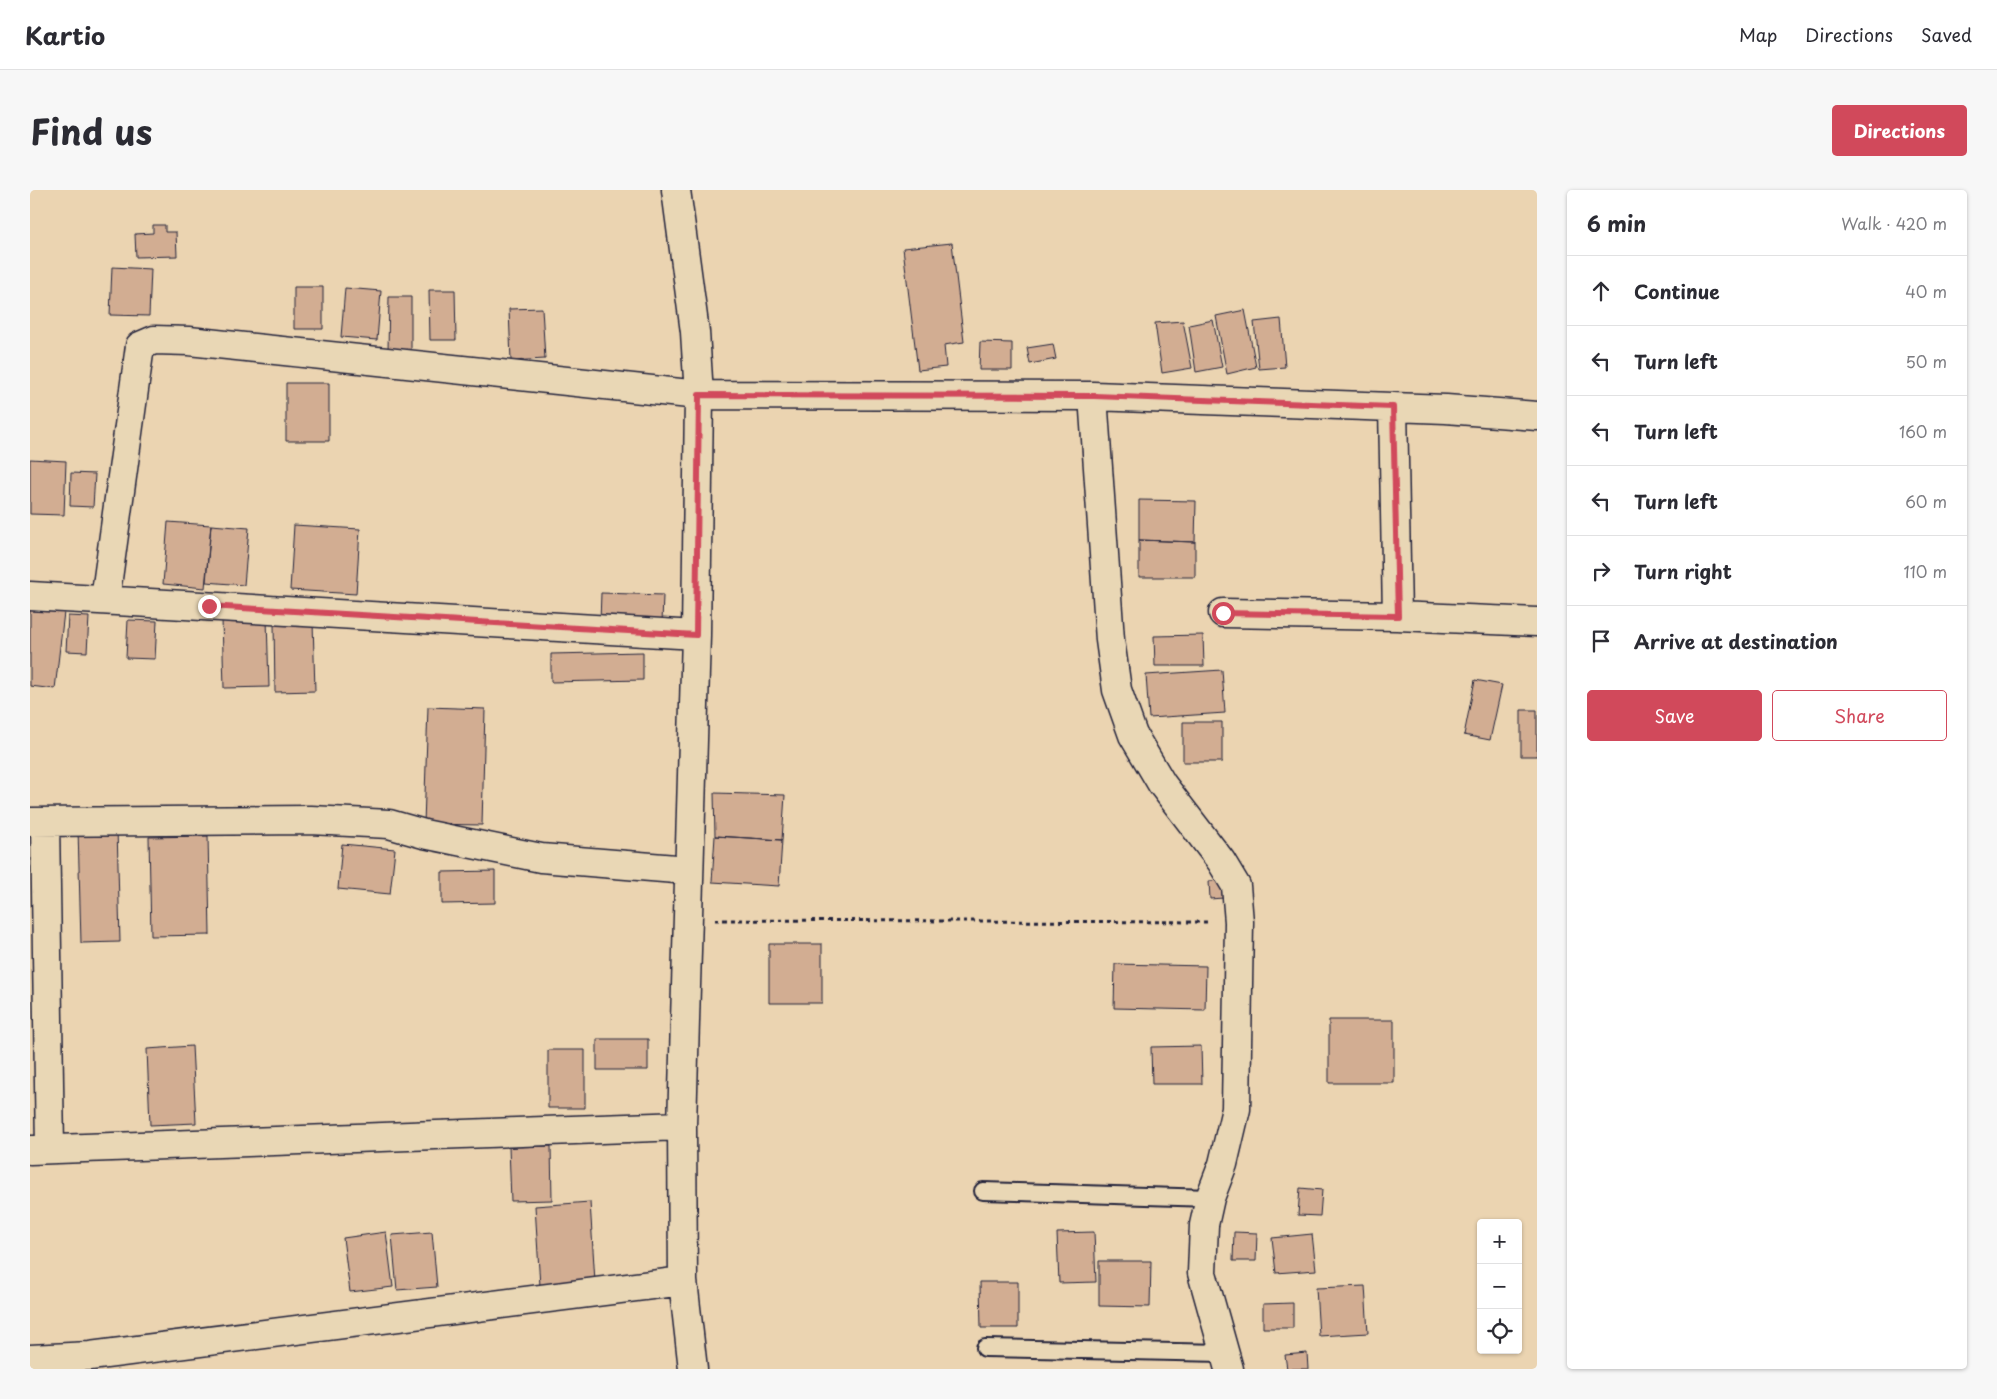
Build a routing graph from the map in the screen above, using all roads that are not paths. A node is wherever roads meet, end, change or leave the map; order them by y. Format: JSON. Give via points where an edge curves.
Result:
{"nodes":[{"id":1,"x":676,"y":190,"type":"edge"},
{"id":2,"x":699,"y":395,"type":"junction"},
{"id":3,"x":1094,"y":396,"type":"junction"},
{"id":4,"x":1393,"y":407,"type":"junction"},
{"id":5,"x":1537,"y":416,"type":"edge"},
{"id":6,"x":30,"y":596,"type":"edge"},
{"id":7,"x":105,"y":600,"type":"junction"},
{"id":8,"x":1223,"y":613,"type":"dead end"},
{"id":9,"x":1398,"y":616,"type":"junction"},
{"id":10,"x":1537,"y":622,"type":"edge"},
{"id":11,"x":696,"y":635,"type":"junction"},
{"id":12,"x":37,"y":822,"type":"edge"},
{"id":13,"x":688,"y":870,"type":"junction"},
{"id":14,"x":682,"y":1126,"type":"junction"},
{"id":15,"x":40,"y":1150,"type":"edge"},
{"id":16,"x":983,"y":1191,"type":"dead end"},
{"id":17,"x":1210,"y":1198,"type":"junction"},
{"id":18,"x":682,"y":1281,"type":"junction"},
{"id":19,"x":985,"y":1348,"type":"dead end"},
{"id":20,"x":30,"y":1359,"type":"edge"},
{"id":21,"x":1226,"y":1361,"type":"edge"},
{"id":22,"x":693,"y":1369,"type":"edge"}],
"edges":[{"from":1,"to":2,"type":"street","via":[[695,332]]},
{"from":2,"to":3,"type":"street"},
{"from":2,"to":7,"type":"street","via":[[154,340],[140,346]]},
{"from":2,"to":11,"type":"street"},
{"from":3,"to":4,"type":"street"},
{"from":3,"to":17,"type":"street","via":[[1110,640],[1118,690],[1133,734],[1162,784],[1221,861],[1236,886],[1239,922],[1236,1109],[1223,1164]]},
{"from":4,"to":5,"type":"street"},
{"from":4,"to":9,"type":"street"},
{"from":6,"to":7,"type":"street"},
{"from":7,"to":11,"type":"street"},
{"from":8,"to":9,"type":"street"},
{"from":9,"to":10,"type":"street"},
{"from":11,"to":13,"type":"street"},
{"from":12,"to":13,"type":"street","via":[[311,820],[389,824],[541,858]]},
{"from":12,"to":15,"type":"street"},
{"from":13,"to":14,"type":"street"},
{"from":14,"to":15,"type":"street"},
{"from":14,"to":18,"type":"street"},
{"from":16,"to":17,"type":"lane"},
{"from":17,"to":21,"type":"street","via":[[1204,1225],[1202,1273]]},
{"from":18,"to":20,"type":"street","via":[[90,1356]]},
{"from":18,"to":22,"type":"street"},
{"from":19,"to":21,"type":"lane"}]}
